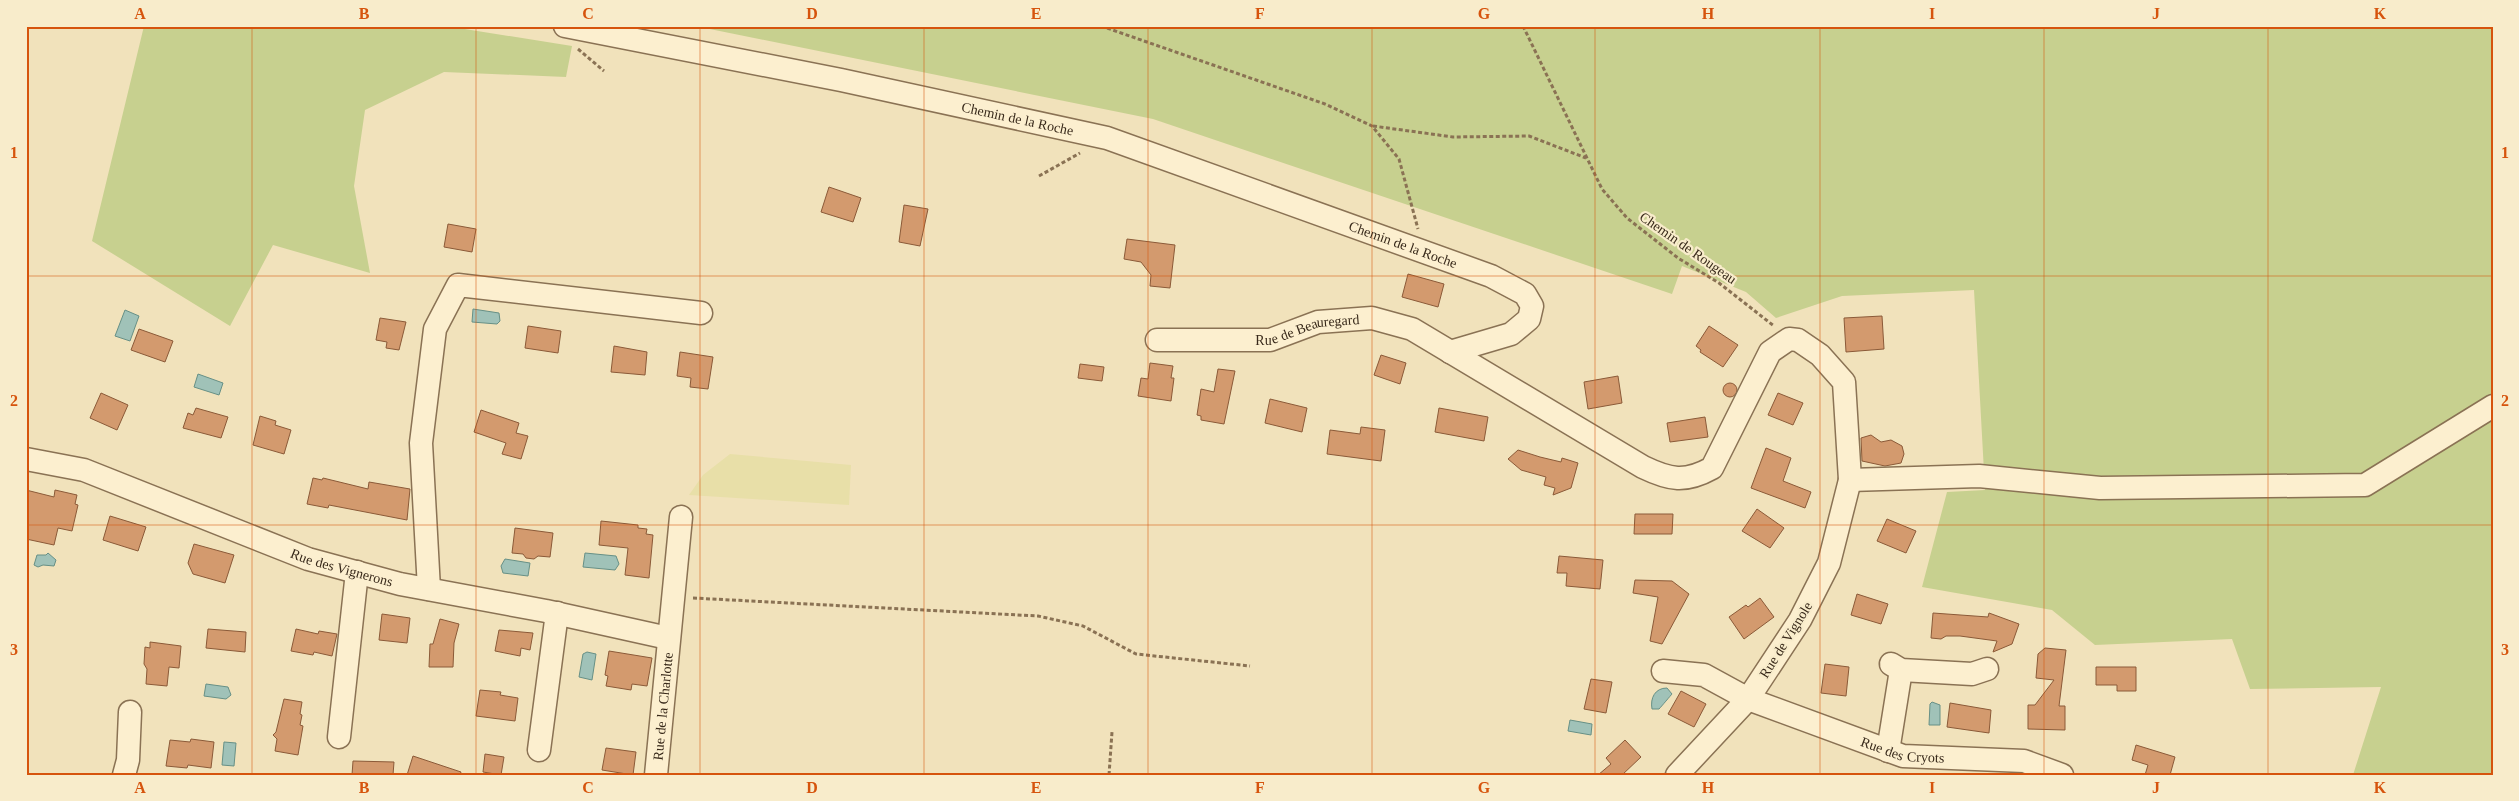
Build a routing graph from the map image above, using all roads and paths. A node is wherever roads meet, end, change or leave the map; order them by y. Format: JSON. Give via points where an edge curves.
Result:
{"nodes":[{"id":1,"x":565,"y":26,"type":"edge"},
{"id":2,"x":1101,"y":26,"type":"edge"},
{"id":3,"x":1524,"y":26,"type":"edge"},
{"id":4,"x":1372,"y":126,"type":"junction"},
{"id":5,"x":1107,"y":138,"type":"junction"},
{"id":6,"x":1586,"y":158,"type":"junction"},
{"id":7,"x":1038,"y":176,"type":"dead end"},
{"id":8,"x":1424,"y":252,"type":"junction"},
{"id":9,"x":701,"y":313,"type":"dead end"},
{"id":10,"x":1789,"y":338,"type":"junction"},
{"id":11,"x":1157,"y":340,"type":"dead end"},
{"id":12,"x":1450,"y":352,"type":"junction"},
{"id":13,"x":2493,"y":406,"type":"edge"},
{"id":14,"x":26,"y":459,"type":"edge"},
{"id":15,"x":1850,"y":480,"type":"junction"},
{"id":16,"x":681,"y":517,"type":"dead end"},
{"id":17,"x":357,"y":572,"type":"junction"},
{"id":18,"x":429,"y":589,"type":"junction"},
{"id":19,"x":672,"y":597,"type":"junction"},
{"id":20,"x":557,"y":613,"type":"junction"},
{"id":21,"x":668,"y":638,"type":"junction"},
{"id":22,"x":1250,"y":666,"type":"dead end"},
{"id":23,"x":1987,"y":669,"type":"dead end"},
{"id":24,"x":1662,"y":671,"type":"dead end"},
{"id":25,"x":1748,"y":699,"type":"junction"},
{"id":26,"x":130,"y":712,"type":"dead end"},
{"id":27,"x":1112,"y":732,"type":"dead end"},
{"id":28,"x":339,"y":737,"type":"dead end"},
{"id":29,"x":539,"y":750,"type":"dead end"},
{"id":30,"x":1898,"y":761,"type":"edge"},
{"id":31,"x":124,"y":775,"type":"edge"},
{"id":32,"x":656,"y":775,"type":"edge"},
{"id":33,"x":1109,"y":775,"type":"edge"},
{"id":34,"x":1677,"y":775,"type":"edge"},
{"id":35,"x":2062,"y":775,"type":"edge"}],
"edges":[{"from":1,"to":5,"type":"street","name":"Chemin de la Roche","via":[[841,80]]},
{"from":2,"to":4,"type":"path","via":[[1325,104]]},
{"from":3,"to":6,"type":"path","name":"Chemin de Rougeau"},
{"from":4,"to":6,"type":"path","via":[[1454,137],[1528,136]]},
{"from":4,"to":8,"type":"path","via":[[1400,159]]},
{"from":5,"to":7,"type":"path"},
{"from":5,"to":8,"type":"street","name":"Chemin de la Roche"},
{"from":6,"to":10,"type":"path","name":"Chemin de Rougeau","via":[[1602,189],[1627,218],[1678,258],[1719,283]]},
{"from":8,"to":12,"type":"street","name":"Chemin de la Roche","via":[[1512,285],[1532,306],[1529,319],[1511,334]]},
{"from":9,"to":18,"type":"street","via":[[458,285],[435,329],[422,443]]},
{"from":10,"to":12,"type":"street","via":[[1770,352],[1712,468],[1695,477],[1676,478],[1667,478],[1643,467]]},
{"from":10,"to":15,"type":"street","via":[[1798,340],[1820,355],[1844,382]]},
{"from":11,"to":12,"type":"street","name":"Rue de Beauregard","via":[[1270,340],[1318,322],[1372,318],[1412,329]]},
{"from":13,"to":15,"type":"street","via":[[2365,485],[2100,488],[1979,476]]},
{"from":14,"to":17,"type":"street","name":"Rue des Vignerons","via":[[84,470],[308,559]]},
{"from":15,"to":25,"type":"street","name":"Rue de Vignole","via":[[1830,563],[1800,620]]},
{"from":16,"to":19,"type":"street","name":"Rue de la Charlotte"},
{"from":17,"to":18,"type":"street","name":"Rue des Vignerons"},
{"from":17,"to":28,"type":"street"},
{"from":18,"to":20,"type":"street","name":"Rue des Vignerons"},
{"from":19,"to":21,"type":"street","name":"Rue de la Charlotte"},
{"from":19,"to":22,"type":"path","via":[[1038,616],[1083,626],[1136,654]]},
{"from":20,"to":21,"type":"street","name":"Rue des Vignerons"},
{"from":20,"to":29,"type":"street"},
{"from":21,"to":32,"type":"street","name":"Rue de la Charlotte"},
{"from":23,"to":30,"type":"street","via":[[1972,674],[1896,667]]},
{"from":24,"to":25,"type":"street","name":"Rue des Cryots","via":[[1704,675]]},
{"from":25,"to":30,"type":"street","name":"Rue des Cryots"},
{"from":25,"to":34,"type":"street","name":"Rue de Vignole"},
{"from":26,"to":31,"type":"street","via":[[128,760]]},
{"from":27,"to":33,"type":"path"},
{"from":30,"to":35,"type":"street","name":"Rue des Cryots","via":[[2024,761]]}]}
